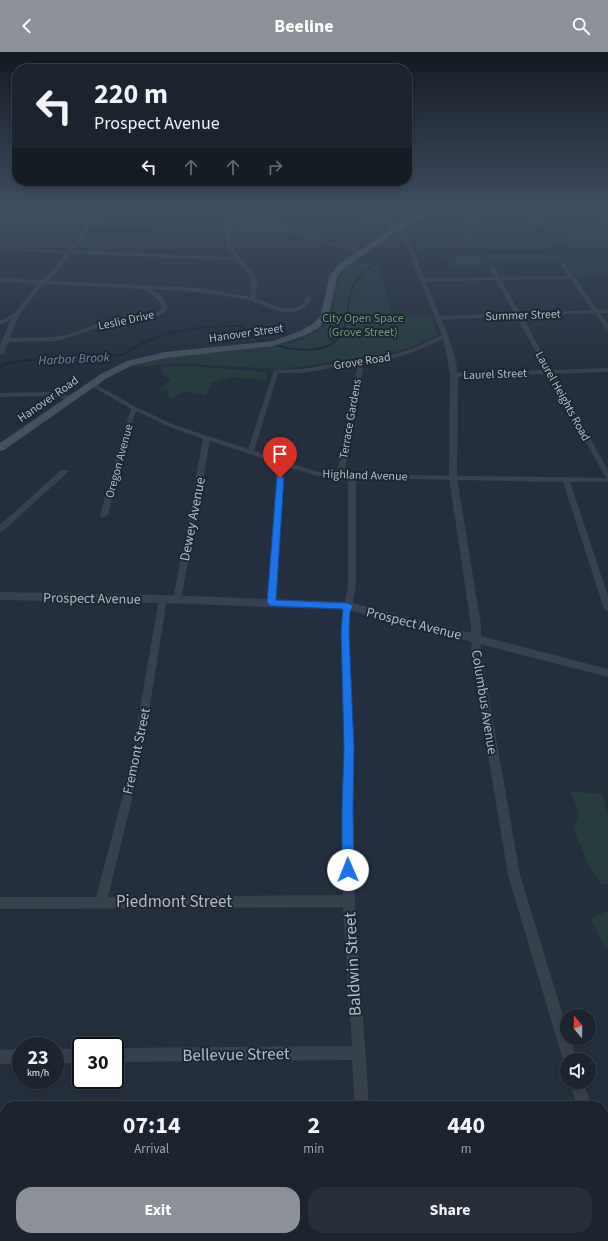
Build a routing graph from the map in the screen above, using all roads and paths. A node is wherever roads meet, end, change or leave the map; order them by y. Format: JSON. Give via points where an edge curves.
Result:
{"nodes":[{"id":1,"x":54,"y":262,"type":"edge"},
{"id":2,"x":61,"y":262,"type":"edge"},
{"id":3,"x":242,"y":262,"type":"edge"},
{"id":4,"x":348,"y":262,"type":"edge"},
{"id":5,"x":415,"y":262,"type":"edge"},
{"id":6,"x":562,"y":264,"type":"dead end"},
{"id":7,"x":492,"y":268,"type":"dead end"},
{"id":8,"x":571,"y":277,"type":"junction"},
{"id":9,"x":498,"y":278,"type":"junction"},
{"id":10,"x":0,"y":280,"type":"edge"},
{"id":11,"x":423,"y":280,"type":"junction"},
{"id":12,"x":42,"y":282,"type":"junction"},
{"id":13,"x":142,"y":286,"type":"junction"},
{"id":14,"x":308,"y":298,"type":"dead end"},
{"id":15,"x":252,"y":300,"type":"junction"},
{"id":16,"x":608,"y":311,"type":"edge"},
{"id":17,"x":597,"y":313,"type":"junction"},
{"id":18,"x":0,"y":314,"type":"edge"},
{"id":19,"x":16,"y":315,"type":"junction"},
{"id":20,"x":518,"y":315,"type":"junction"},
{"id":21,"x":438,"y":318,"type":"junction"},
{"id":22,"x":0,"y":323,"type":"edge"},
{"id":23,"x":608,"y":328,"type":"edge"},
{"id":24,"x":445,"y":336,"type":"junction"},
{"id":25,"x":6,"y":340,"type":"junction"},
{"id":26,"x":0,"y":353,"type":"edge"},
{"id":27,"x":361,"y":362,"type":"junction"},
{"id":28,"x":608,"y":370,"type":"edge"},
{"id":29,"x":550,"y":372,"type":"junction"},
{"id":30,"x":454,"y":375,"type":"junction"},
{"id":31,"x":91,"y":384,"type":"junction"},
{"id":32,"x":0,"y":395,"type":"edge"},
{"id":33,"x":71,"y":398,"type":"junction"},
{"id":34,"x":134,"y":408,"type":"junction"},
{"id":35,"x":207,"y":438,"type":"junction"},
{"id":36,"x":0,"y":448,"type":"edge"},
{"id":37,"x":250,"y":452,"type":"junction"},
{"id":38,"x":281,"y":462,"type":"junction"},
{"id":39,"x":64,"y":472,"type":"dead end"},
{"id":40,"x":340,"y":476,"type":"junction"},
{"id":41,"x":352,"y":476,"type":"junction"},
{"id":42,"x":608,"y":476,"type":"edge"},
{"id":43,"x":453,"y":478,"type":"junction"},
{"id":44,"x":566,"y":479,"type":"junction"},
{"id":45,"x":608,"y":480,"type":"edge"},
{"id":46,"x":104,"y":515,"type":"dead end"},
{"id":47,"x":0,"y":529,"type":"edge"},
{"id":48,"x":0,"y":596,"type":"edge"},
{"id":49,"x":163,"y":599,"type":"junction"},
{"id":50,"x":177,"y":600,"type":"junction"},
{"id":51,"x":271,"y":603,"type":"junction"},
{"id":52,"x":348,"y":606,"type":"junction"},
{"id":53,"x":608,"y":609,"type":"edge"},
{"id":54,"x":476,"y":639,"type":"junction"},
{"id":55,"x":608,"y":672,"type":"edge"},
{"id":56,"x":349,"y":901,"type":"junction"},
{"id":57,"x":101,"y":902,"type":"junction"},
{"id":58,"x":0,"y":903,"type":"edge"},
{"id":59,"x":358,"y":1053,"type":"junction"},
{"id":60,"x":568,"y":1053,"type":"edge"},
{"id":61,"x":124,"y":1055,"type":"edge"},
{"id":62,"x":12,"y":1056,"type":"edge"},
{"id":63,"x":0,"y":1057,"type":"edge"},
{"id":64,"x":579,"y":1089,"type":"edge"},
{"id":65,"x":362,"y":1101,"type":"edge"},
{"id":66,"x":583,"y":1101,"type":"edge"}],
"edges":[{"from":1,"to":12,"type":"street"},
{"from":2,"to":12,"type":"street"},
{"from":3,"to":15,"type":"street","via":[[254,282]]},
{"from":4,"to":31,"type":"main road","name":"Hanover Street","via":[[336,272],[327,311],[321,320],[303,333],[284,340],[247,346],[153,357],[118,368]]},
{"from":5,"to":11,"type":"street","name":"Columbus Avenue"},
{"from":6,"to":8,"type":"street"},
{"from":7,"to":9,"type":"street","name":"Laurel Heights Road"},
{"from":8,"to":9,"type":"street"},
{"from":8,"to":17,"type":"street"},
{"from":9,"to":11,"type":"street"},
{"from":9,"to":20,"type":"street","name":"Laurel Heights Road"},
{"from":10,"to":12,"type":"street"},
{"from":11,"to":21,"type":"street","name":"Columbus Avenue"},
{"from":12,"to":13,"type":"street"},
{"from":12,"to":19,"type":"street"},
{"from":13,"to":15,"type":"street","via":[[202,290]]},
{"from":13,"to":25,"type":"street","name":"Leslie Drive","via":[[162,300],[165,307],[162,312],[144,319],[102,324],[61,338]]},
{"from":14,"to":15,"type":"street","via":[[302,307],[289,311]]},
{"from":16,"to":17,"type":"street","name":"Summer Street"},
{"from":17,"to":20,"type":"street","name":"Summer Street"},
{"from":17,"to":23,"type":"street"},
{"from":18,"to":19,"type":"street"},
{"from":19,"to":22,"type":"street"},
{"from":19,"to":25,"type":"street"},
{"from":20,"to":21,"type":"street","name":"Summer Street"},
{"from":20,"to":29,"type":"street","name":"Laurel Heights Road"},
{"from":21,"to":24,"type":"street","name":"Columbus Avenue"},
{"from":24,"to":27,"type":"street","name":"Grove Road","via":[[404,354]]},
{"from":24,"to":30,"type":"street","name":"Columbus Avenue"},
{"from":25,"to":26,"type":"street"},
{"from":27,"to":37,"type":"street","name":"Grove Road","via":[[301,371],[276,371]]},
{"from":27,"to":40,"type":"street","name":"Terrace Gardens"},
{"from":28,"to":29,"type":"street","name":"Laurel Street"},
{"from":29,"to":30,"type":"street","name":"Laurel Street"},
{"from":29,"to":42,"type":"street","name":"Laurel Heights Road"},
{"from":30,"to":43,"type":"street","name":"Columbus Avenue"},
{"from":31,"to":33,"type":"main road","name":"Hanover Road"},
{"from":31,"to":34,"type":"street","name":"Highland Avenue"},
{"from":32,"to":33,"type":"street","via":[[45,394]]},
{"from":33,"to":36,"type":"main road","name":"Hanover Road"},
{"from":34,"to":35,"type":"street","name":"Highland Avenue","via":[[165,423]]},
{"from":34,"to":46,"type":"street","name":"Oregon Avenue"},
{"from":35,"to":37,"type":"street","name":"Highland Avenue"},
{"from":35,"to":50,"type":"street","name":"Dewey Avenue"},
{"from":37,"to":38,"type":"street","name":"Highland Avenue"},
{"from":38,"to":40,"type":"street","name":"Highland Avenue","via":[[317,474]]},
{"from":38,"to":51,"type":"street"},
{"from":39,"to":47,"type":"street"},
{"from":40,"to":41,"type":"street","name":"Highland Avenue"},
{"from":41,"to":43,"type":"street","name":"Highland Avenue"},
{"from":41,"to":52,"type":"street","name":"Baldwin Street","via":[[352,580]]},
{"from":43,"to":44,"type":"street","name":"Highland Avenue"},
{"from":43,"to":54,"type":"street","name":"Columbus Avenue"},
{"from":44,"to":45,"type":"street","name":"Highland Avenue"},
{"from":44,"to":53,"type":"street"},
{"from":48,"to":49,"type":"street","name":"Prospect Avenue"},
{"from":49,"to":50,"type":"street","name":"Prospect Avenue"},
{"from":49,"to":57,"type":"street","name":"Fremont Street","via":[[139,740]]},
{"from":50,"to":51,"type":"street","name":"Prospect Avenue"},
{"from":51,"to":52,"type":"street","name":"Prospect Avenue"},
{"from":52,"to":54,"type":"street","name":"Prospect Avenue"},
{"from":52,"to":56,"type":"street","name":"Baldwin Street","via":[[345,632],[349,748]]},
{"from":54,"to":55,"type":"street","name":"Prospect Avenue"},
{"from":54,"to":60,"type":"street","name":"Columbus Avenue","via":[[476,652],[514,875]]},
{"from":56,"to":57,"type":"street","name":"Piedmont Street"},
{"from":56,"to":59,"type":"street","name":"Baldwin Street"},
{"from":57,"to":58,"type":"street","name":"Piedmont Street"},
{"from":59,"to":61,"type":"street","name":"Bellevue Street"},
{"from":59,"to":65,"type":"street","name":"Baldwin Street"},
{"from":62,"to":63,"type":"street"},
{"from":64,"to":66,"type":"street"}]}
